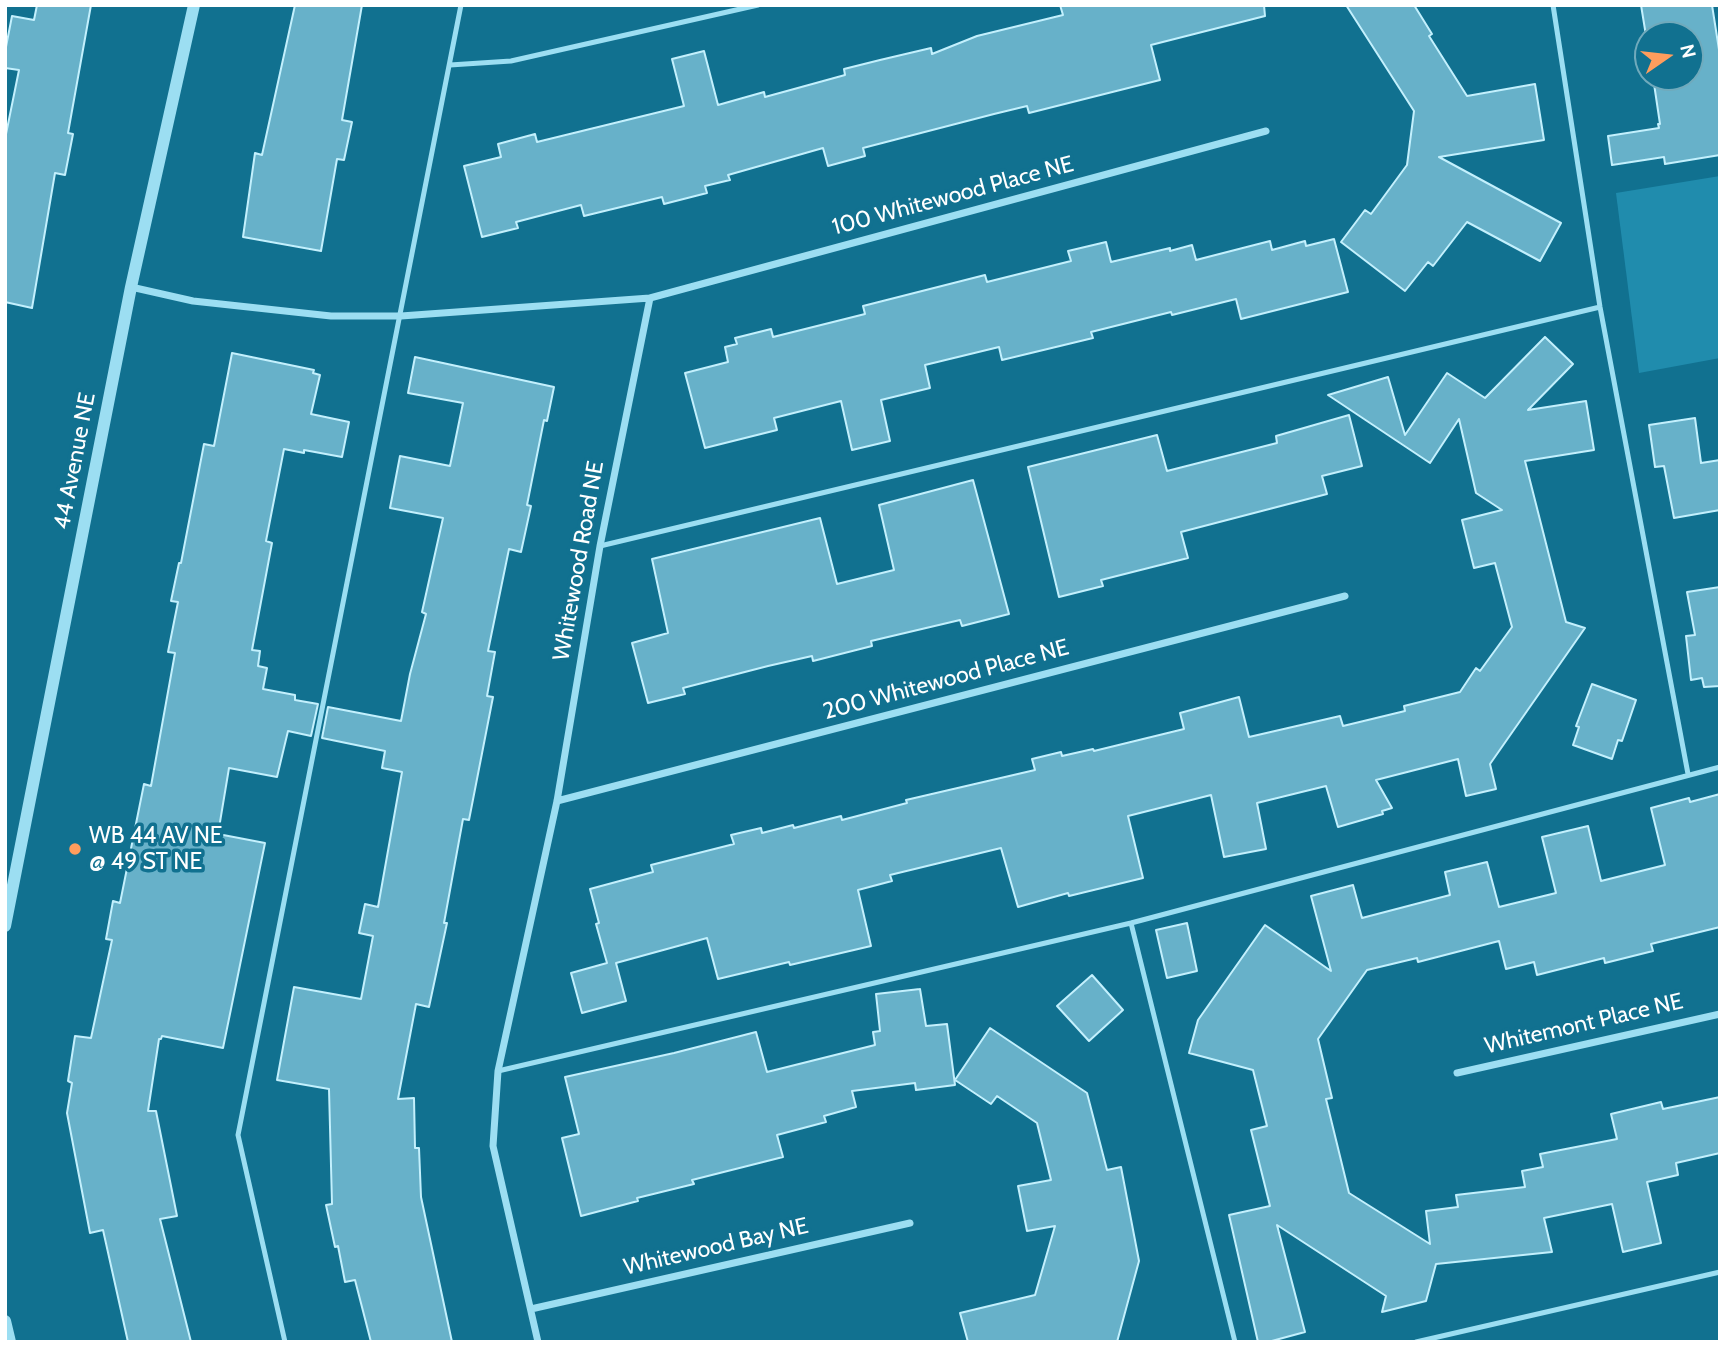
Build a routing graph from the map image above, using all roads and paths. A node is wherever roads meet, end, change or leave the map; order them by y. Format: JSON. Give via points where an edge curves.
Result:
{"nodes":[{"id":1,"x":194,"y":5,"type":"edge"},
{"id":2,"x":461,"y":5,"type":"edge"},
{"id":3,"x":758,"y":5,"type":"edge"},
{"id":4,"x":1553,"y":5,"type":"edge"},
{"id":5,"x":450,"y":65,"type":"junction"},
{"id":6,"x":1266,"y":131,"type":"dead end"},
{"id":7,"x":131,"y":287,"type":"junction"},
{"id":8,"x":650,"y":298,"type":"junction"},
{"id":9,"x":1600,"y":307,"type":"junction"},
{"id":10,"x":401,"y":316,"type":"junction"},
{"id":11,"x":600,"y":546,"type":"junction"},
{"id":12,"x":1345,"y":596,"type":"dead end"},
{"id":13,"x":1720,"y":767,"type":"edge"},
{"id":14,"x":1688,"y":774,"type":"junction"},
{"id":15,"x":557,"y":801,"type":"junction"},
{"id":16,"x":1130,"y":923,"type":"junction"},
{"id":17,"x":5,"y":926,"type":"edge"},
{"id":18,"x":1720,"y":1014,"type":"edge"},
{"id":19,"x":498,"y":1071,"type":"junction"},
{"id":20,"x":1457,"y":1073,"type":"dead end"},
{"id":21,"x":909,"y":1223,"type":"dead end"},
{"id":22,"x":1720,"y":1272,"type":"edge"},
{"id":23,"x":531,"y":1310,"type":"junction"},
{"id":24,"x":5,"y":1321,"type":"edge"},
{"id":25,"x":10,"y":1342,"type":"edge"},
{"id":26,"x":285,"y":1342,"type":"edge"},
{"id":27,"x":538,"y":1342,"type":"edge"},
{"id":28,"x":1236,"y":1342,"type":"edge"},
{"id":29,"x":1416,"y":1342,"type":"edge"}],
"edges":[{"from":1,"to":7,"type":"street","name":"44 Avenue NE"},
{"from":2,"to":5,"type":"lane"},
{"from":3,"to":5,"type":"lane","via":[[511,61]]},
{"from":4,"to":9,"type":"lane"},
{"from":5,"to":10,"type":"lane"},
{"from":6,"to":8,"type":"street","name":"100 Whitewood Place NE"},
{"from":7,"to":10,"type":"street","via":[[193,301],[331,316]]},
{"from":7,"to":17,"type":"street","name":"44 Avenue NE"},
{"from":8,"to":10,"type":"street"},
{"from":8,"to":11,"type":"street","name":"Whitewood Road NE"},
{"from":9,"to":11,"type":"lane"},
{"from":9,"to":14,"type":"lane"},
{"from":10,"to":26,"type":"lane","via":[[237,1135]]},
{"from":11,"to":15,"type":"street","name":"Whitewood Road NE"},
{"from":12,"to":15,"type":"street","name":"200 Whitewood Place NE"},
{"from":13,"to":14,"type":"lane"},
{"from":14,"to":16,"type":"lane"},
{"from":15,"to":19,"type":"street","name":"Whitewood Road NE"},
{"from":16,"to":19,"type":"lane"},
{"from":16,"to":28,"type":"lane"},
{"from":18,"to":20,"type":"street","name":"Whitemont Place NE"},
{"from":19,"to":23,"type":"street","name":"Whitewood Road NE","via":[[493,1146]]},
{"from":21,"to":23,"type":"street","name":"Whitewood Bay NE"},
{"from":22,"to":29,"type":"lane"},
{"from":23,"to":27,"type":"street","name":"Whitewood Road NE"},
{"from":24,"to":25,"type":"street"}]}
